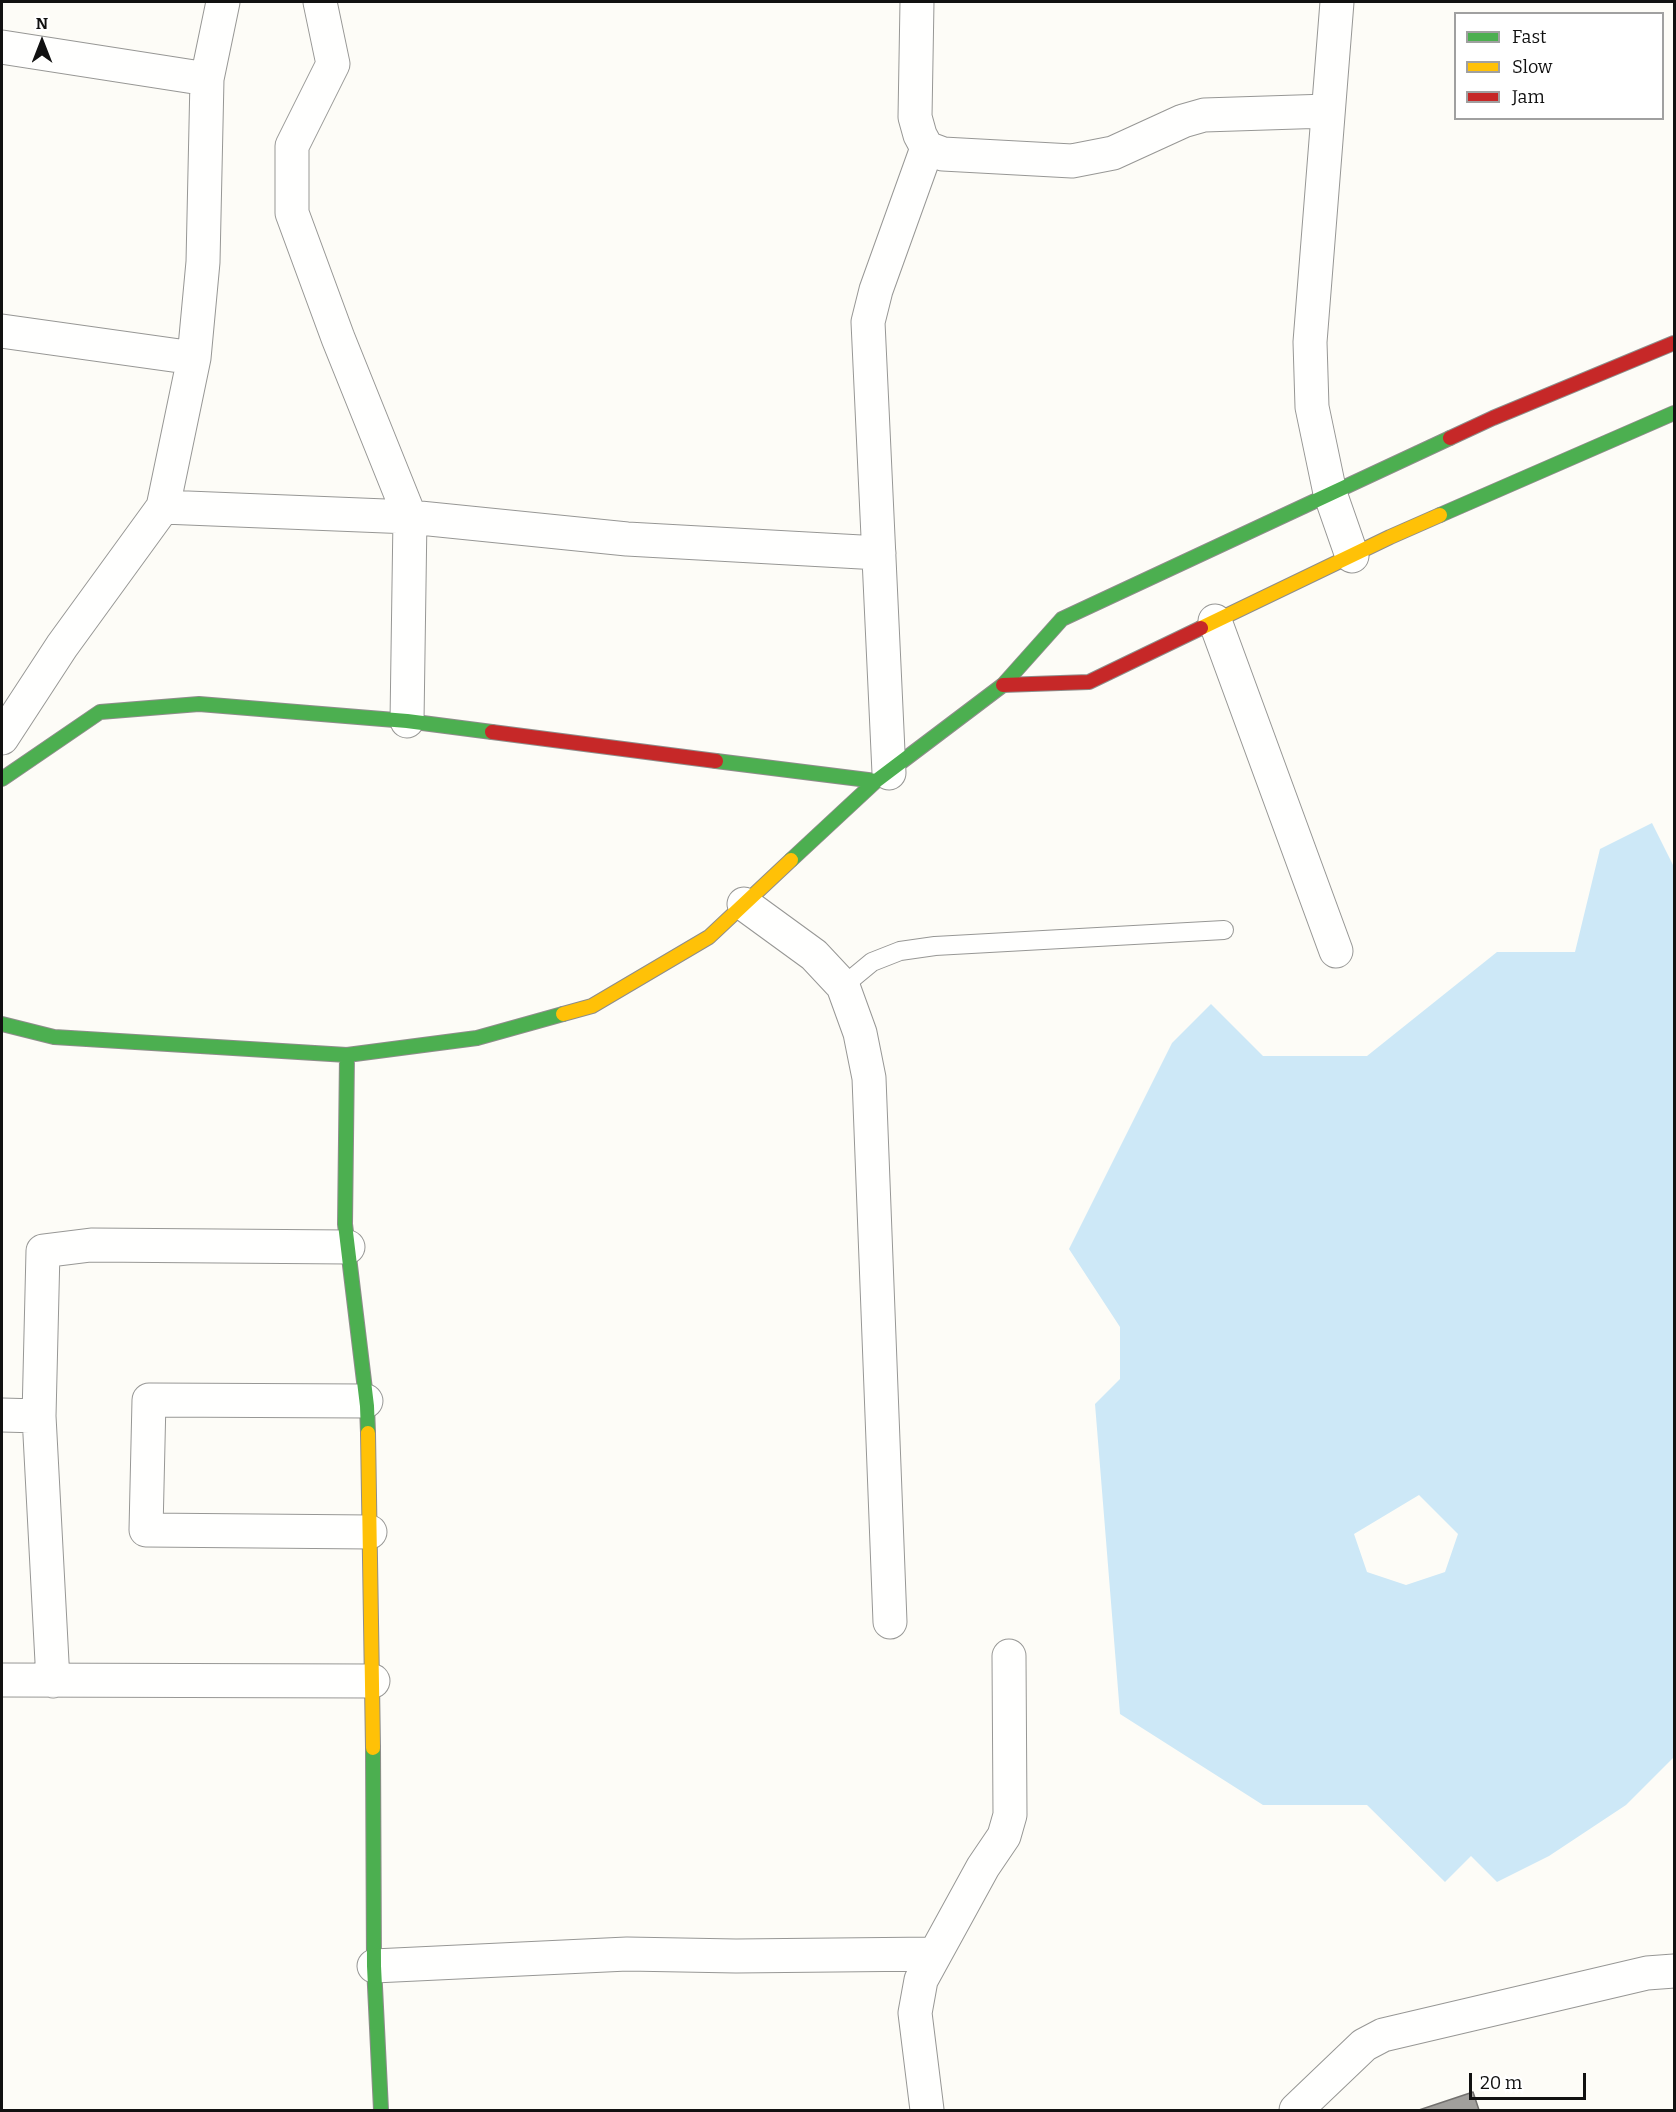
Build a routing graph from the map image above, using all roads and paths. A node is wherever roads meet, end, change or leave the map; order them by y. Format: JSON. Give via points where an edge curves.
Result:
{"nodes":[{"id":1,"x":223,"y":2,"type":"edge"},
{"id":2,"x":320,"y":2,"type":"edge"},
{"id":3,"x":917,"y":2,"type":"edge"},
{"id":4,"x":1337,"y":2,"type":"edge"},
{"id":5,"x":2,"y":47,"type":"edge"},
{"id":6,"x":207,"y":79,"type":"junction"},
{"id":7,"x":1328,"y":111,"type":"junction"},
{"id":8,"x":927,"y":148,"type":"junction"},
{"id":9,"x":2,"y":331,"type":"edge"},
{"id":10,"x":1674,"y":343,"type":"edge"},
{"id":11,"x":194,"y":358,"type":"junction"},
{"id":12,"x":1674,"y":413,"type":"edge"},
{"id":13,"x":1330,"y":493,"type":"junction"},
{"id":14,"x":163,"y":507,"type":"junction"},
{"id":15,"x":410,"y":517,"type":"junction"},
{"id":16,"x":879,"y":553,"type":"junction"},
{"id":17,"x":1352,"y":555,"type":"junction"},
{"id":18,"x":1215,"y":621,"type":"junction"},
{"id":19,"x":1003,"y":685,"type":"junction"},
{"id":20,"x":406,"y":721,"type":"junction"},
{"id":21,"x":2,"y":738,"type":"edge"},
{"id":22,"x":883,"y":777,"type":"junction"},
{"id":23,"x":2,"y":779,"type":"edge"},
{"id":24,"x":744,"y":904,"type":"junction"},
{"id":25,"x":1224,"y":930,"type":"dead end"},
{"id":26,"x":1336,"y":951,"type":"dead end"},
{"id":27,"x":843,"y":986,"type":"junction"},
{"id":28,"x":2,"y":1024,"type":"edge"},
{"id":29,"x":347,"y":1055,"type":"junction"},
{"id":30,"x":348,"y":1247,"type":"junction"},
{"id":31,"x":366,"y":1401,"type":"junction"},
{"id":32,"x":2,"y":1415,"type":"edge"},
{"id":33,"x":39,"y":1416,"type":"junction"},
{"id":34,"x":370,"y":1532,"type":"junction"},
{"id":35,"x":890,"y":1622,"type":"dead end"},
{"id":36,"x":1009,"y":1656,"type":"dead end"},
{"id":37,"x":2,"y":1680,"type":"edge"},
{"id":38,"x":52,"y":1681,"type":"junction"},
{"id":39,"x":373,"y":1681,"type":"junction"},
{"id":40,"x":934,"y":1954,"type":"junction"},
{"id":41,"x":375,"y":1966,"type":"junction"},
{"id":42,"x":1674,"y":1971,"type":"edge"},
{"id":43,"x":381,"y":2110,"type":"edge"},
{"id":44,"x":927,"y":2110,"type":"edge"},
{"id":45,"x":1296,"y":2110,"type":"edge"}],
"edges":[{"from":1,"to":6,"type":"street"},
{"from":2,"to":15,"type":"street","via":[[333,64],[292,146],[292,213]]},
{"from":3,"to":8,"type":"street","via":[[915,117]]},
{"from":4,"to":7,"type":"street"},
{"from":5,"to":6,"type":"street"},
{"from":6,"to":11,"type":"street","via":[[203,262]]},
{"from":7,"to":8,"type":"street","via":[[1204,115],[1113,153],[1072,161],[943,154]]},
{"from":7,"to":13,"type":"street","via":[[1310,342],[1312,407]]},
{"from":8,"to":16,"type":"street","via":[[868,322]]},
{"from":9,"to":11,"type":"street"},
{"from":10,"to":13,"type":"street","via":[[1493,418]]},
{"from":11,"to":14,"type":"street"},
{"from":12,"to":17,"type":"street"},
{"from":13,"to":17,"type":"street"},
{"from":13,"to":19,"type":"street","via":[[1062,619]]},
{"from":14,"to":15,"type":"street"},
{"from":14,"to":21,"type":"street","via":[[62,646]]},
{"from":15,"to":16,"type":"street","via":[[627,539]]},
{"from":15,"to":20,"type":"street"},
{"from":16,"to":22,"type":"street"},
{"from":17,"to":18,"type":"street"},
{"from":18,"to":19,"type":"street","via":[[1089,682]]},
{"from":18,"to":26,"type":"street"},
{"from":19,"to":22,"type":"street"},
{"from":20,"to":22,"type":"street"},
{"from":20,"to":23,"type":"street","via":[[199,704],[100,712]]},
{"from":22,"to":24,"type":"street"},
{"from":24,"to":27,"type":"street","via":[[814,956]]},
{"from":24,"to":29,"type":"street","via":[[708,937],[592,1006],[477,1038]]},
{"from":25,"to":27,"type":"lane","via":[[900,951],[872,962]]},
{"from":27,"to":35,"type":"street","via":[[860,1033],[869,1078]]},
{"from":28,"to":29,"type":"street","via":[[54,1037]]},
{"from":29,"to":30,"type":"street"},
{"from":30,"to":31,"type":"street"},
{"from":30,"to":33,"type":"street","via":[[91,1245],[43,1251]]},
{"from":31,"to":34,"type":"street"},
{"from":31,"to":34,"type":"street","via":[[149,1400],[146,1530]]},
{"from":32,"to":33,"type":"street"},
{"from":33,"to":38,"type":"street"},
{"from":34,"to":39,"type":"street"},
{"from":36,"to":40,"type":"street","via":[[1010,1815],[1004,1836]]},
{"from":37,"to":38,"type":"street"},
{"from":38,"to":39,"type":"street"},
{"from":39,"to":41,"type":"street"},
{"from":40,"to":41,"type":"street","via":[[627,1954]]},
{"from":40,"to":44,"type":"street","via":[[921,1980],[915,2013]]},
{"from":41,"to":43,"type":"street"},
{"from":42,"to":45,"type":"street","via":[[1647,1973],[1383,2035],[1364,2045]]}]}
